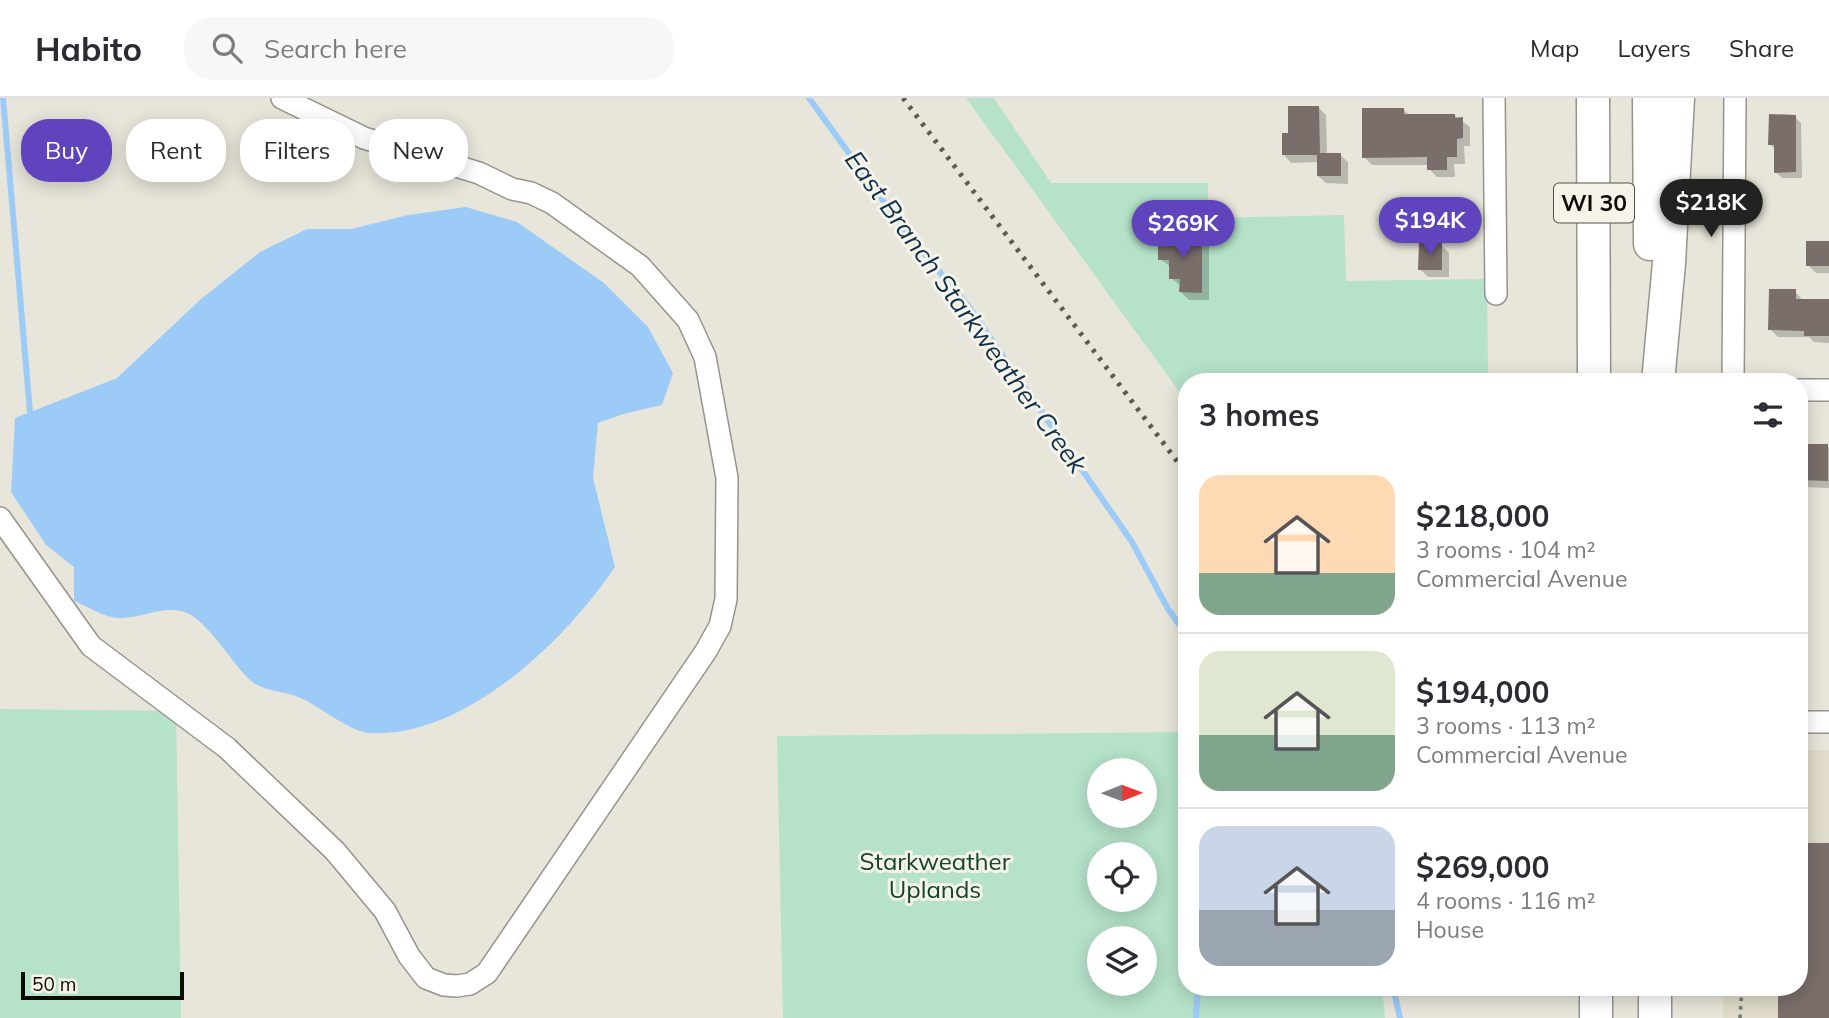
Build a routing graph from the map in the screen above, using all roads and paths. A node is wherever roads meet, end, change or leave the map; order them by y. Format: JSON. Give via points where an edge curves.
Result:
{"nodes":[{"id":1,"x":282,"y":98,"type":"edge"},
{"id":2,"x":1494,"y":98,"type":"edge"},
{"id":3,"x":1571,"y":98,"type":"edge"},
{"id":4,"x":1593,"y":98,"type":"edge"},
{"id":5,"x":1649,"y":98,"type":"edge"},
{"id":6,"x":1678,"y":98,"type":"edge"},
{"id":7,"x":1735,"y":98,"type":"edge"},
{"id":8,"x":1496,"y":294,"type":"dead end"},
{"id":9,"x":1594,"y":308,"type":"junction"},
{"id":10,"x":1594,"y":373,"type":"edge"},
{"id":11,"x":1651,"y":373,"type":"edge"},
{"id":12,"x":1659,"y":373,"type":"edge"},
{"id":13,"x":1733,"y":373,"type":"edge"},
{"id":14,"x":1808,"y":390,"type":"edge"},
{"id":15,"x":1829,"y":390,"type":"edge"},
{"id":16,"x":0,"y":518,"type":"edge"},
{"id":17,"x":1808,"y":722,"type":"edge"},
{"id":18,"x":1829,"y":722,"type":"edge"},
{"id":19,"x":1596,"y":996,"type":"edge"},
{"id":20,"x":1741,"y":996,"type":"edge"},
{"id":21,"x":1596,"y":1018,"type":"edge"},
{"id":22,"x":1740,"y":1018,"type":"edge"}],
"edges":[{"from":1,"to":16,"type":"street","via":[[363,138],[480,173],[552,203],[640,266],[688,320],[705,357],[727,478],[729,569],[720,626],[487,973],[457,986],[426,978],[385,911],[335,851],[227,748],[91,646]]},
{"from":2,"to":8,"type":"street"},
{"from":3,"to":9,"type":"highway"},
{"from":4,"to":9,"type":"highway","number":"WI 30"},
{"from":5,"to":11,"type":"highway","number":"WI 30"},
{"from":6,"to":12,"type":"highway"},
{"from":7,"to":13,"type":"street"},
{"from":9,"to":10,"type":"highway","number":"WI 30"},
{"from":14,"to":15,"type":"street"},
{"from":17,"to":18,"type":"street"},
{"from":19,"to":21,"type":"highway","bridge":true},
{"from":20,"to":22,"type":"path"}]}
